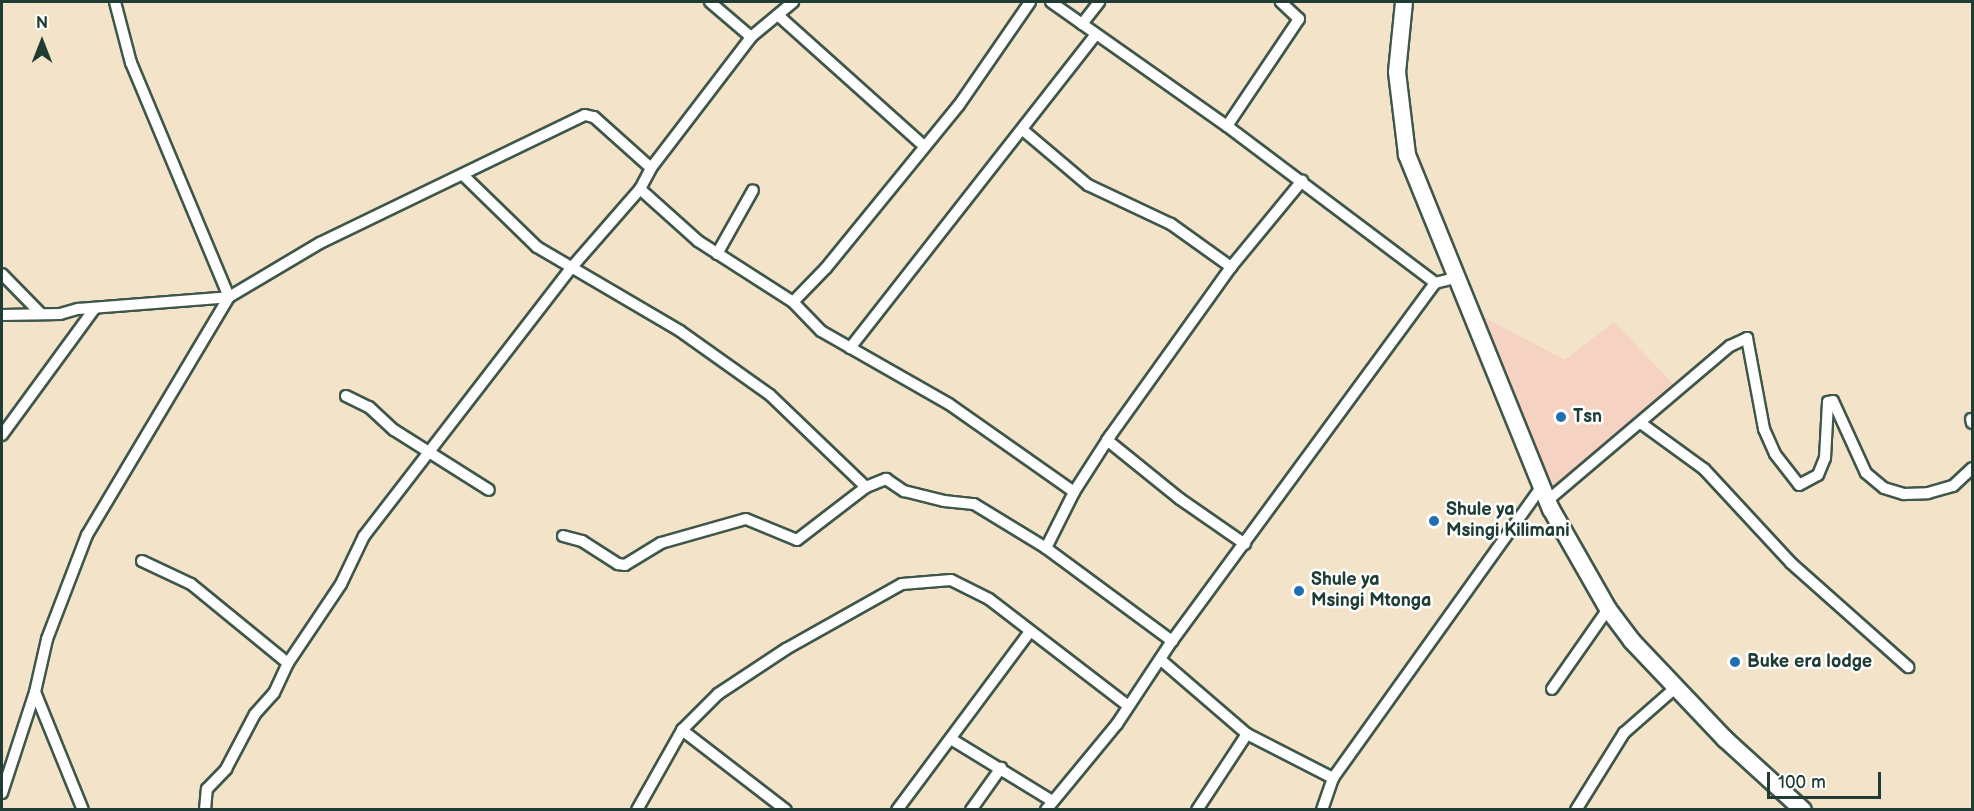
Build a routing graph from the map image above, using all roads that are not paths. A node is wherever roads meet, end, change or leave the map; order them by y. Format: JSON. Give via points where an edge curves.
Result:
{"nodes":[{"id":1,"x":115,"y":2,"type":"edge"},
{"id":2,"x":710,"y":2,"type":"edge"},
{"id":3,"x":793,"y":2,"type":"edge"},
{"id":4,"x":1030,"y":2,"type":"edge"},
{"id":5,"x":1051,"y":2,"type":"edge"},
{"id":6,"x":1098,"y":2,"type":"edge"},
{"id":7,"x":1281,"y":2,"type":"edge"},
{"id":8,"x":1404,"y":2,"type":"edge"},
{"id":9,"x":779,"y":16,"type":"junction"},
{"id":10,"x":1082,"y":24,"type":"junction"},
{"id":11,"x":1095,"y":35,"type":"junction"},
{"id":12,"x":751,"y":37,"type":"junction"},
{"id":13,"x":1227,"y":126,"type":"junction"},
{"id":14,"x":1024,"y":131,"type":"junction"},
{"id":15,"x":924,"y":146,"type":"junction"},
{"id":16,"x":651,"y":168,"type":"junction"},
{"id":17,"x":463,"y":175,"type":"junction"},
{"id":18,"x":1302,"y":181,"type":"junction"},
{"id":19,"x":640,"y":189,"type":"junction"},
{"id":20,"x":753,"y":190,"type":"dead end"},
{"id":21,"x":717,"y":254,"type":"junction"},
{"id":22,"x":572,"y":267,"type":"junction"},
{"id":23,"x":1232,"y":267,"type":"junction"},
{"id":24,"x":2,"y":274,"type":"edge"},
{"id":25,"x":1455,"y":278,"type":"junction"},
{"id":26,"x":1435,"y":283,"type":"junction"},
{"id":27,"x":229,"y":297,"type":"junction"},
{"id":28,"x":793,"y":302,"type":"junction"},
{"id":29,"x":95,"y":308,"type":"junction"},
{"id":30,"x":42,"y":314,"type":"junction"},
{"id":31,"x":2,"y":315,"type":"edge"},
{"id":32,"x":850,"y":348,"type":"junction"},
{"id":33,"x":346,"y":396,"type":"dead end"},
{"id":34,"x":1642,"y":424,"type":"junction"},
{"id":35,"x":2,"y":435,"type":"edge"},
{"id":36,"x":1107,"y":440,"type":"junction"},
{"id":37,"x":428,"y":452,"type":"junction"},
{"id":38,"x":1972,"y":468,"type":"edge"},
{"id":39,"x":866,"y":487,"type":"junction"},
{"id":40,"x":489,"y":490,"type":"dead end"},
{"id":41,"x":1074,"y":492,"type":"junction"},
{"id":42,"x":1544,"y":494,"type":"junction"},
{"id":43,"x":563,"y":536,"type":"dead end"},
{"id":44,"x":1245,"y":544,"type":"junction"},
{"id":45,"x":1046,"y":548,"type":"junction"},
{"id":46,"x":142,"y":561,"type":"dead end"},
{"id":47,"x":1608,"y":609,"type":"junction"},
{"id":48,"x":1029,"y":633,"type":"junction"},
{"id":49,"x":1172,"y":641,"type":"junction"},
{"id":50,"x":1161,"y":660,"type":"junction"},
{"id":51,"x":288,"y":663,"type":"junction"},
{"id":52,"x":1908,"y":667,"type":"dead end"},
{"id":53,"x":1552,"y":688,"type":"dead end"},
{"id":54,"x":1674,"y":689,"type":"junction"},
{"id":55,"x":35,"y":692,"type":"junction"},
{"id":56,"x":1127,"y":705,"type":"junction"},
{"id":57,"x":682,"y":730,"type":"junction"},
{"id":58,"x":1247,"y":734,"type":"junction"},
{"id":59,"x":951,"y":739,"type":"junction"},
{"id":60,"x":1001,"y":768,"type":"junction"},
{"id":61,"x":5,"y":774,"type":"edge"},
{"id":62,"x":1333,"y":778,"type":"junction"},
{"id":63,"x":2,"y":793,"type":"edge"},
{"id":64,"x":1049,"y":805,"type":"edge"},
{"id":65,"x":84,"y":810,"type":"edge"},
{"id":66,"x":205,"y":810,"type":"edge"},
{"id":67,"x":637,"y":810,"type":"edge"},
{"id":68,"x":786,"y":810,"type":"edge"},
{"id":69,"x":897,"y":810,"type":"edge"},
{"id":70,"x":971,"y":810,"type":"edge"},
{"id":71,"x":1197,"y":810,"type":"edge"},
{"id":72,"x":1322,"y":810,"type":"edge"},
{"id":73,"x":1576,"y":810,"type":"edge"},
{"id":74,"x":1803,"y":810,"type":"edge"}],
"edges":[{"from":1,"to":27,"type":"street","via":[[131,63]]},
{"from":2,"to":12,"type":"street"},
{"from":3,"to":9,"type":"street"},
{"from":4,"to":15,"type":"street","via":[[959,105]]},
{"from":5,"to":10,"type":"street"},
{"from":6,"to":10,"type":"street"},
{"from":7,"to":13,"type":"street","via":[[1299,20]]},
{"from":8,"to":25,"type":"highway","via":[[1397,72],[1407,154]]},
{"from":9,"to":12,"type":"street"},
{"from":9,"to":15,"type":"street"},
{"from":10,"to":11,"type":"street"},
{"from":11,"to":13,"type":"street"},
{"from":11,"to":14,"type":"street"},
{"from":12,"to":16,"type":"street"},
{"from":13,"to":18,"type":"street"},
{"from":14,"to":23,"type":"street","via":[[1088,185],[1171,224]]},
{"from":14,"to":32,"type":"street"},
{"from":15,"to":28,"type":"street","via":[[826,268]]},
{"from":16,"to":17,"type":"street","via":[[594,117],[585,115]]},
{"from":16,"to":19,"type":"street"},
{"from":17,"to":22,"type":"street","via":[[537,247]]},
{"from":17,"to":27,"type":"street","via":[[320,243]]},
{"from":18,"to":23,"type":"street"},
{"from":18,"to":26,"type":"street"},
{"from":19,"to":21,"type":"street"},
{"from":19,"to":22,"type":"street"},
{"from":20,"to":21,"type":"street"},
{"from":21,"to":28,"type":"street"},
{"from":22,"to":37,"type":"street"},
{"from":22,"to":39,"type":"street","via":[[680,331],[770,395]]},
{"from":23,"to":36,"type":"street"},
{"from":24,"to":30,"type":"street"},
{"from":25,"to":26,"type":"street"},
{"from":25,"to":42,"type":"highway"},
{"from":26,"to":44,"type":"street"},
{"from":27,"to":29,"type":"street"},
{"from":27,"to":55,"type":"street","via":[[87,535],[47,639]]},
{"from":28,"to":32,"type":"street","via":[[820,331]]},
{"from":29,"to":30,"type":"street"},
{"from":29,"to":35,"type":"street"},
{"from":30,"to":31,"type":"street"},
{"from":32,"to":41,"type":"street","via":[[949,404]]},
{"from":33,"to":37,"type":"street","via":[[369,407],[394,430]]},
{"from":34,"to":38,"type":"street","via":[[1730,346],[1747,338],[1764,429],[1775,454],[1799,485],[1818,475],[1825,458],[1828,402],[1833,401],[1866,473],[1884,488],[1904,494],[1928,493],[1953,486]]},
{"from":34,"to":42,"type":"street"},
{"from":34,"to":52,"type":"street","via":[[1704,469],[1791,563]]},
{"from":36,"to":41,"type":"street"},
{"from":36,"to":44,"type":"street","via":[[1180,499]]},
{"from":37,"to":40,"type":"street"},
{"from":37,"to":51,"type":"street","via":[[364,536],[341,584]]},
{"from":39,"to":43,"type":"street","via":[[797,540],[746,519],[661,543],[625,565],[582,541]]},
{"from":39,"to":45,"type":"street","via":[[886,478],[904,491],[974,504]]},
{"from":41,"to":45,"type":"street"},
{"from":42,"to":47,"type":"highway"},
{"from":42,"to":62,"type":"street"},
{"from":44,"to":49,"type":"street"},
{"from":45,"to":49,"type":"street"},
{"from":46,"to":51,"type":"street","via":[[190,584]]},
{"from":47,"to":53,"type":"street"},
{"from":47,"to":54,"type":"highway"},
{"from":48,"to":56,"type":"street"},
{"from":48,"to":57,"type":"street","via":[[989,599],[951,580],[902,584],[744,675],[718,694]]},
{"from":48,"to":59,"type":"street"},
{"from":49,"to":50,"type":"street"},
{"from":50,"to":56,"type":"street"},
{"from":50,"to":58,"type":"street"},
{"from":51,"to":66,"type":"street","via":[[274,693],[255,714],[226,769],[207,789]]},
{"from":54,"to":73,"type":"street","via":[[1624,733]]},
{"from":54,"to":74,"type":"highway"},
{"from":55,"to":61,"type":"street"},
{"from":55,"to":65,"type":"street"},
{"from":56,"to":64,"type":"street","via":[[1117,724]]},
{"from":57,"to":67,"type":"street"},
{"from":57,"to":68,"type":"street"},
{"from":58,"to":62,"type":"street"},
{"from":58,"to":71,"type":"street"},
{"from":59,"to":60,"type":"street"},
{"from":59,"to":69,"type":"street"},
{"from":60,"to":64,"type":"street"},
{"from":60,"to":70,"type":"street"},
{"from":61,"to":63,"type":"street"},
{"from":62,"to":72,"type":"street"}]}
